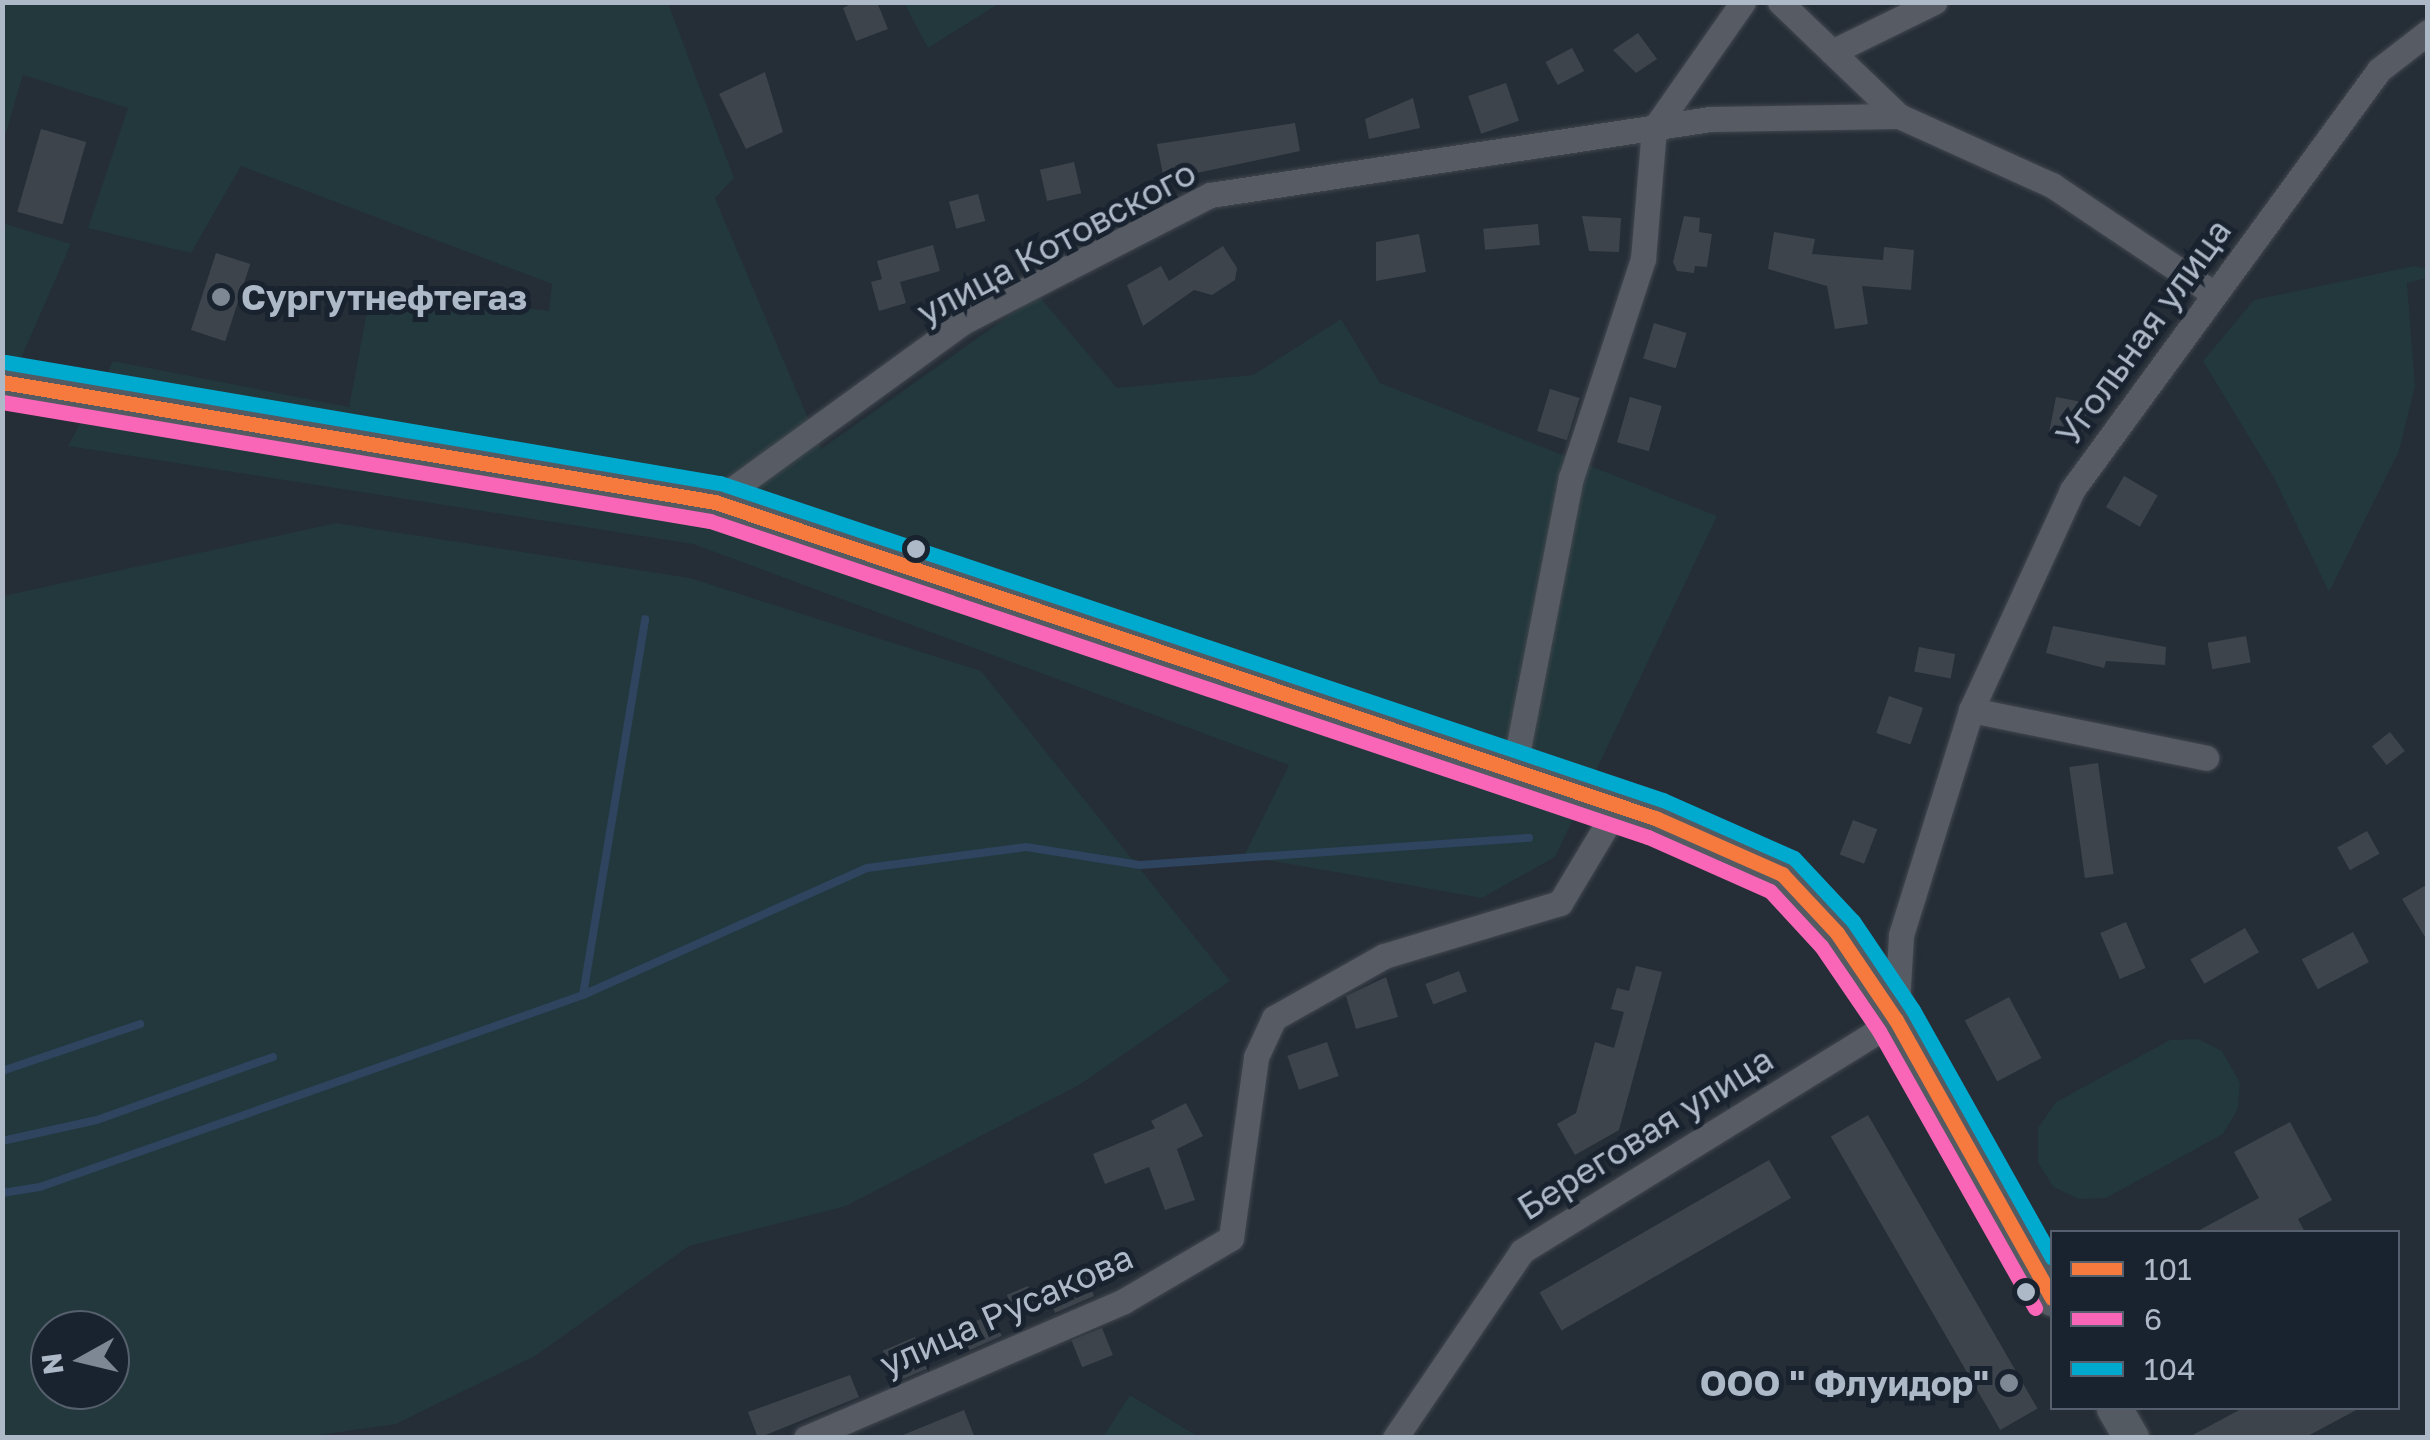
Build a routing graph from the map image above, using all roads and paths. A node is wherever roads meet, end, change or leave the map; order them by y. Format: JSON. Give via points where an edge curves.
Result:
{"nodes":[{"id":1,"x":1743,"y":2,"type":"edge"},
{"id":2,"x":1780,"y":2,"type":"edge"},
{"id":3,"x":1934,"y":2,"type":"edge"},
{"id":4,"x":2428,"y":32,"type":"edge"},
{"id":5,"x":1832,"y":52,"type":"junction"},
{"id":6,"x":1899,"y":116,"type":"junction"},
{"id":7,"x":1654,"y":129,"type":"junction"},
{"id":8,"x":2212,"y":293,"type":"junction"},
{"id":9,"x":2,"y":382,"type":"edge"},
{"id":10,"x":714,"y":502,"type":"junction"},
{"id":11,"x":1971,"y":710,"type":"junction"},
{"id":12,"x":2206,"y":758,"type":"dead end"},
{"id":13,"x":1514,"y":770,"type":"junction"},
{"id":14,"x":1618,"y":806,"type":"junction"},
{"id":15,"x":1896,"y":1020,"type":"junction"},
{"id":16,"x":2050,"y":1294,"type":"edge"},
{"id":17,"x":2115,"y":1410,"type":"edge"},
{"id":18,"x":806,"y":1438,"type":"edge"},
{"id":19,"x":1395,"y":1438,"type":"edge"},
{"id":20,"x":2131,"y":1438,"type":"edge"}],
"edges":[{"from":1,"to":7,"type":"street"},
{"from":2,"to":5,"type":"street"},
{"from":3,"to":5,"type":"street"},
{"from":4,"to":8,"type":"street","name":"Угольная улица","via":[[2379,70]]},
{"from":5,"to":6,"type":"street"},
{"from":6,"to":7,"type":"street","name":"улица Котовского","via":[[1710,118]]},
{"from":6,"to":8,"type":"street","name":"улица Котовского","via":[[2052,185]]},
{"from":7,"to":10,"type":"street","name":"улица Котовского","via":[[1210,195],[963,322]]},
{"from":7,"to":13,"type":"street","via":[[1642,260],[1571,478]]},
{"from":8,"to":11,"type":"street","name":"Угольная улица","via":[[2072,490]]},
{"from":9,"to":10,"type":"main road"},
{"from":10,"to":13,"type":"main road"},
{"from":11,"to":12,"type":"street"},
{"from":11,"to":15,"type":"street","name":"Угольная улица","via":[[1901,936]]},
{"from":13,"to":14,"type":"main road"},
{"from":14,"to":15,"type":"main road","via":[[1782,874],[1836,933]]},
{"from":14,"to":18,"type":"street","name":"улица Русакова","via":[[1560,903],[1384,956],[1274,1018],[1256,1058],[1231,1238],[1124,1301]]},
{"from":15,"to":16,"type":"main road"},
{"from":15,"to":19,"type":"street","name":"Береговая улица","via":[[1522,1252]]},
{"from":17,"to":20,"type":"main road"}]}
